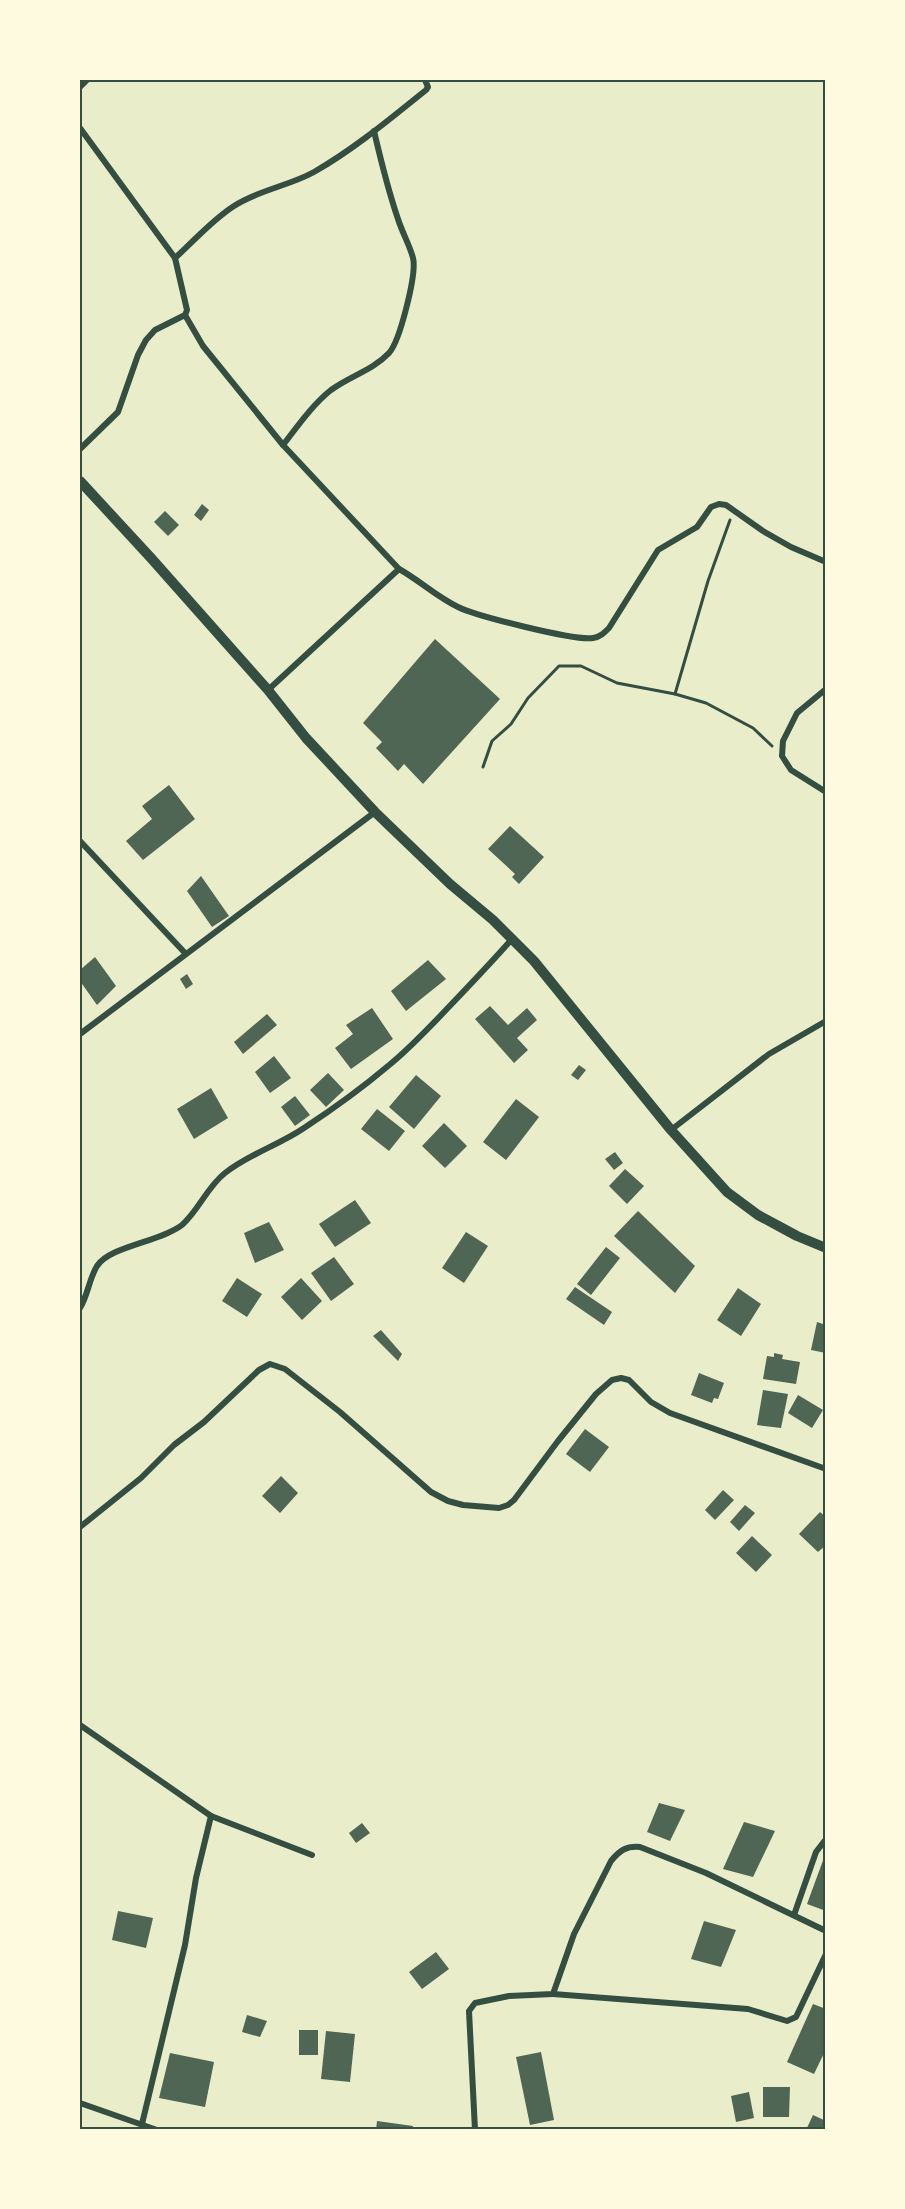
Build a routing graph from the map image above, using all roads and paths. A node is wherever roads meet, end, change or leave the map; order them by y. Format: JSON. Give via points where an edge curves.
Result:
{"nodes":[{"id":1,"x":87,"y":80,"type":"edge"},
{"id":2,"x":425,"y":80,"type":"edge"},
{"id":3,"x":80,"y":87,"type":"edge"},
{"id":4,"x":80,"y":128,"type":"edge"},
{"id":5,"x":374,"y":131,"type":"junction"},
{"id":6,"x":175,"y":258,"type":"junction"},
{"id":7,"x":185,"y":315,"type":"junction"},
{"id":8,"x":283,"y":445,"type":"junction"},
{"id":9,"x":80,"y":449,"type":"edge"},
{"id":10,"x":80,"y":481,"type":"edge"},
{"id":11,"x":733,"y":510,"type":"junction"},
{"id":12,"x":825,"y":562,"type":"edge"},
{"id":13,"x":399,"y":569,"type":"junction"},
{"id":14,"x":825,"y":689,"type":"edge"},
{"id":15,"x":267,"y":690,"type":"junction"},
{"id":16,"x":675,"y":694,"type":"junction"},
{"id":17,"x":782,"y":756,"type":"junction"},
{"id":18,"x":483,"y":767,"type":"dead end"},
{"id":19,"x":825,"y":792,"type":"edge"},
{"id":20,"x":375,"y":812,"type":"junction"},
{"id":21,"x":80,"y":841,"type":"edge"},
{"id":22,"x":512,"y":939,"type":"junction"},
{"id":23,"x":186,"y":953,"type":"junction"},
{"id":24,"x":825,"y":1021,"type":"edge"},
{"id":25,"x":80,"y":1034,"type":"edge"},
{"id":26,"x":671,"y":1130,"type":"junction"},
{"id":27,"x":825,"y":1248,"type":"edge"},
{"id":28,"x":80,"y":1308,"type":"edge"},
{"id":29,"x":825,"y":1469,"type":"edge"},
{"id":30,"x":80,"y":1527,"type":"edge"},
{"id":31,"x":80,"y":1725,"type":"edge"},
{"id":32,"x":211,"y":1816,"type":"junction"},
{"id":33,"x":825,"y":1839,"type":"edge"},
{"id":34,"x":312,"y":1855,"type":"dead end"},
{"id":35,"x":794,"y":1914,"type":"junction"},
{"id":36,"x":825,"y":1931,"type":"edge"},
{"id":37,"x":825,"y":1954,"type":"edge"},
{"id":38,"x":553,"y":1994,"type":"junction"},
{"id":39,"x":80,"y":2103,"type":"edge"},
{"id":40,"x":142,"y":2124,"type":"junction"},
{"id":41,"x":157,"y":2130,"type":"edge"},
{"id":42,"x":475,"y":2130,"type":"edge"}],
"edges":[{"from":1,"to":3,"type":"street"},
{"from":2,"to":5,"type":"street","via":[[426,90]]},
{"from":4,"to":6,"type":"street"},
{"from":5,"to":6,"type":"street","via":[[314,172],[233,206]]},
{"from":5,"to":8,"type":"street","via":[[388,190],[413,259],[399,334],[388,354],[330,391]]},
{"from":6,"to":7,"type":"street","via":[[186,303]]},
{"from":7,"to":8,"type":"street","via":[[203,346]]},
{"from":7,"to":9,"type":"street","via":[[155,330],[146,340],[118,412]]},
{"from":8,"to":13,"type":"street"},
{"from":10,"to":15,"type":"street"},
{"from":11,"to":12,"type":"street","via":[[763,531]]},
{"from":11,"to":13,"type":"street","via":[[719,504],[711,507],[697,527],[658,550],[609,628],[591,639],[480,615],[456,606]]},
{"from":11,"to":16,"type":"path"},
{"from":13,"to":15,"type":"street"},
{"from":14,"to":17,"type":"street","via":[[797,713],[783,741]]},
{"from":15,"to":20,"type":"street"},
{"from":16,"to":17,"type":"path","via":[[706,703],[753,728]]},
{"from":16,"to":18,"type":"path","via":[[617,683],[581,666],[559,666],[492,741]]},
{"from":17,"to":19,"type":"street","via":[[791,770]]},
{"from":20,"to":22,"type":"street"},
{"from":20,"to":23,"type":"street"},
{"from":21,"to":23,"type":"street"},
{"from":22,"to":26,"type":"street"},
{"from":22,"to":28,"type":"street","via":[[389,1065],[302,1130],[225,1173],[174,1231],[105,1258],[97,1266]]},
{"from":23,"to":25,"type":"street"},
{"from":24,"to":26,"type":"street","via":[[769,1054]]},
{"from":26,"to":27,"type":"street","via":[[727,1192],[758,1215]]},
{"from":29,"to":30,"type":"street","via":[[670,1413],[651,1402],[629,1380],[621,1378],[612,1380],[596,1395],[508,1505],[463,1505],[431,1492],[340,1412],[285,1369],[270,1364]]},
{"from":31,"to":32,"type":"street"},
{"from":32,"to":34,"type":"street"},
{"from":32,"to":40,"type":"street"},
{"from":33,"to":35,"type":"street","via":[[816,1852]]},
{"from":35,"to":36,"type":"street"},
{"from":35,"to":38,"type":"street","via":[[706,1873],[628,1846],[611,1861],[579,1923]]},
{"from":37,"to":38,"type":"street","via":[[796,2017],[787,2021],[748,2009]]},
{"from":38,"to":42,"type":"street","via":[[510,1996],[471,2006]]},
{"from":39,"to":40,"type":"street"},
{"from":40,"to":41,"type":"street"}]}
